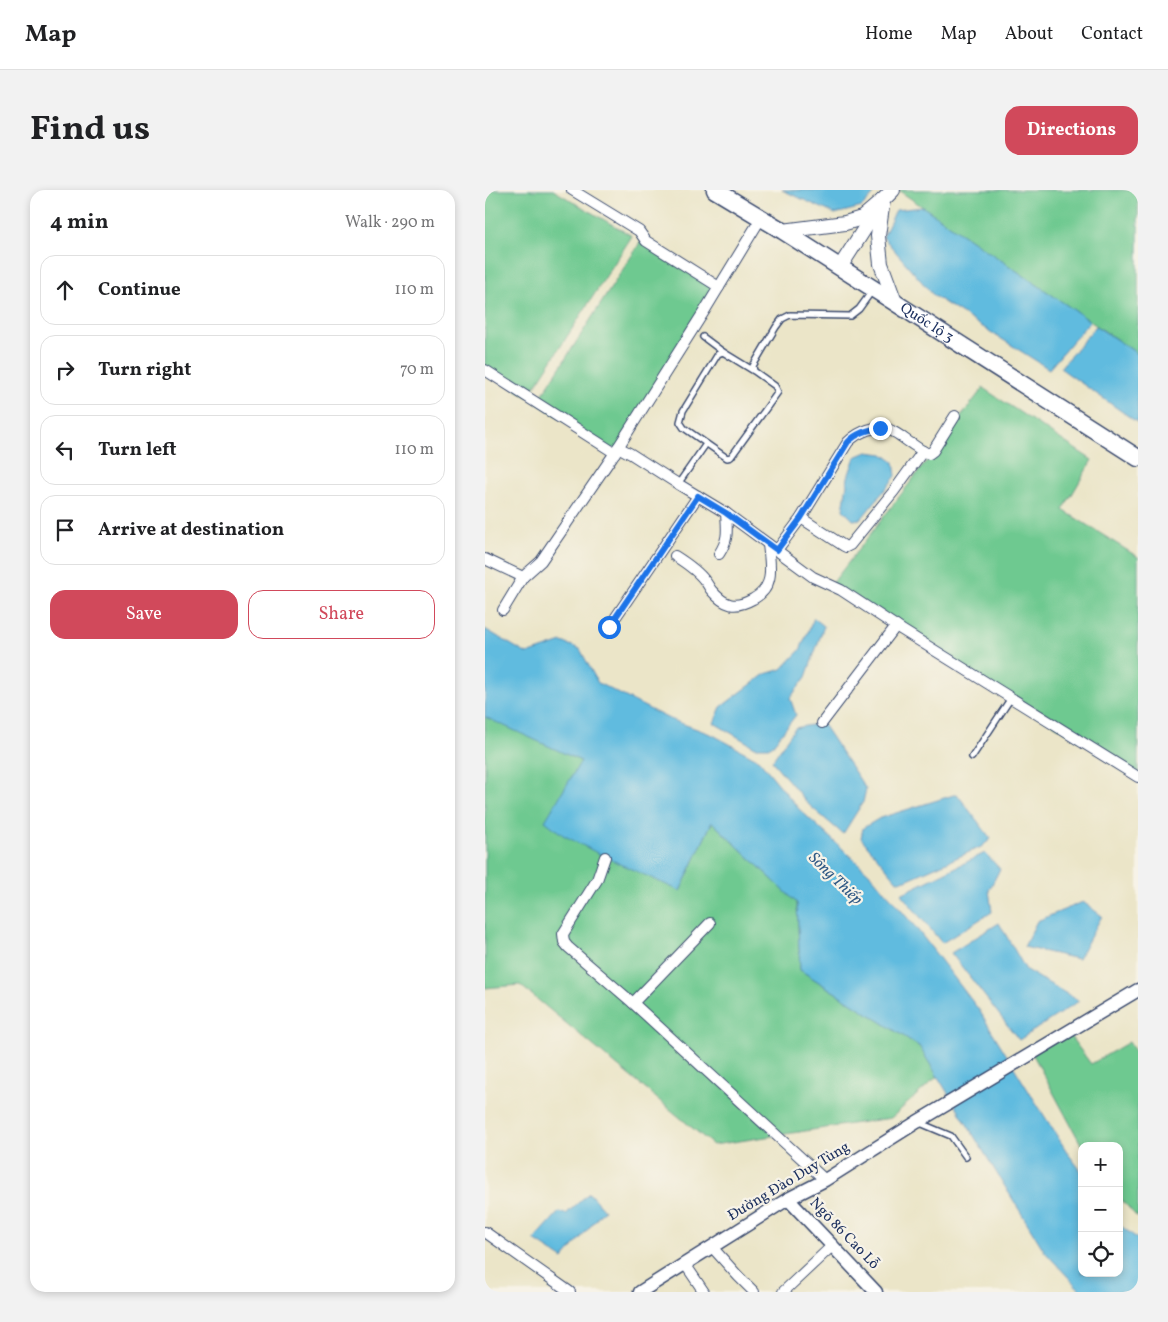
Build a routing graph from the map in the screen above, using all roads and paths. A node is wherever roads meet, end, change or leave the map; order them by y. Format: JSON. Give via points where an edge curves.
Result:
{"nodes":[{"id":1,"x":572,"y":190,"type":"edge"},
{"id":2,"x":715,"y":190,"type":"edge"},
{"id":3,"x":888,"y":195,"type":"edge"},
{"id":4,"x":761,"y":218,"type":"junction"},
{"id":5,"x":783,"y":230,"type":"junction"},
{"id":6,"x":840,"y":267,"type":"junction"},
{"id":7,"x":719,"y":287,"type":"junction"},
{"id":8,"x":874,"y":289,"type":"junction"},
{"id":9,"x":895,"y":302,"type":"junction"},
{"id":10,"x":703,"y":338,"type":"dead end"},
{"id":11,"x":723,"y":352,"type":"junction"},
{"id":12,"x":754,"y":371,"type":"junction"},
{"id":13,"x":486,"y":374,"type":"edge"},
{"id":14,"x":955,"y":416,"type":"dead end"},
{"id":15,"x":706,"y":444,"type":"junction"},
{"id":16,"x":616,"y":450,"type":"junction"},
{"id":17,"x":923,"y":452,"type":"junction"},
{"id":18,"x":1138,"y":458,"type":"edge"},
{"id":19,"x":678,"y":484,"type":"junction"},
{"id":20,"x":698,"y":496,"type":"junction"},
{"id":21,"x":726,"y":513,"type":"junction"},
{"id":22,"x":801,"y":518,"type":"junction"},
{"id":23,"x":772,"y":547,"type":"junction"},
{"id":24,"x":719,"y":554,"type":"dead end"},
{"id":25,"x":675,"y":556,"type":"dead end"},
{"id":26,"x":485,"y":560,"type":"edge"},
{"id":27,"x":523,"y":577,"type":"junction"},
{"id":28,"x":503,"y":610,"type":"dead end"},
{"id":29,"x":896,"y":626,"type":"junction"},
{"id":30,"x":609,"y":627,"type":"dead end"},
{"id":31,"x":1011,"y":697,"type":"junction"},
{"id":32,"x":822,"y":723,"type":"dead end"},
{"id":33,"x":972,"y":757,"type":"dead end"},
{"id":34,"x":1138,"y":777,"type":"edge"},
{"id":35,"x":605,"y":857,"type":"dead end"},
{"id":36,"x":710,"y":923,"type":"dead end"},
{"id":37,"x":1138,"y":990,"type":"edge"},
{"id":38,"x":633,"y":1003,"type":"junction"},
{"id":39,"x":917,"y":1122,"type":"junction"},
{"id":40,"x":966,"y":1157,"type":"dead end"},
{"id":41,"x":825,"y":1180,"type":"junction"},
{"id":42,"x":788,"y":1199,"type":"junction"},
{"id":43,"x":485,"y":1232,"type":"edge"},
{"id":44,"x":833,"y":1245,"type":"junction"},
{"id":45,"x":712,"y":1247,"type":"junction"},
{"id":46,"x":685,"y":1264,"type":"junction"},
{"id":47,"x":570,"y":1292,"type":"edge"},
{"id":48,"x":640,"y":1292,"type":"edge"},
{"id":49,"x":704,"y":1292,"type":"edge"},
{"id":50,"x":755,"y":1292,"type":"edge"},
{"id":51,"x":783,"y":1292,"type":"edge"},
{"id":52,"x":876,"y":1292,"type":"edge"}],
"edges":[{"from":1,"to":7,"type":"street"},
{"from":2,"to":4,"type":"highway","name":"Quốc lộ 3"},
{"from":3,"to":5,"type":"main road","via":[[862,218],[845,224]]},
{"from":3,"to":6,"type":"main road"},
{"from":3,"to":9,"type":"main road","via":[[878,236],[881,264]]},
{"from":4,"to":5,"type":"highway","name":"Quốc lộ 3"},
{"from":4,"to":7,"type":"street"},
{"from":5,"to":6,"type":"highway","name":"Quốc lộ 3"},
{"from":6,"to":8,"type":"highway","name":"Quốc lộ 3"},
{"from":7,"to":16,"type":"street"},
{"from":8,"to":9,"type":"highway","name":"Quốc lộ 3"},
{"from":8,"to":12,"type":"lane","via":[[850,316],[790,315],[782,319],[753,366]]},
{"from":9,"to":18,"type":"highway","name":"Quốc lộ 3"},
{"from":10,"to":11,"type":"lane"},
{"from":11,"to":12,"type":"lane"},
{"from":11,"to":15,"type":"lane","via":[[718,354],[703,378],[680,422]]},
{"from":12,"to":15,"type":"lane","via":[[775,386],[778,392],[731,457],[727,458]]},
{"from":13,"to":16,"type":"street"},
{"from":14,"to":17,"type":"street","via":[[933,452]]},
{"from":15,"to":19,"type":"lane"},
{"from":16,"to":19,"type":"street","via":[[631,454]]},
{"from":16,"to":27,"type":"street","via":[[541,561]]},
{"from":17,"to":22,"type":"street","via":[[890,430],[871,429],[855,436],[848,442]]},
{"from":17,"to":22,"type":"street","via":[[850,545],[844,546]]},
{"from":19,"to":20,"type":"street"},
{"from":20,"to":21,"type":"street"},
{"from":20,"to":30,"type":"street"},
{"from":21,"to":23,"type":"street"},
{"from":21,"to":24,"type":"street","via":[[725,545]]},
{"from":22,"to":23,"type":"street"},
{"from":23,"to":25,"type":"street","via":[[771,577],[766,588],[755,598],[739,605],[723,601],[697,572]]},
{"from":23,"to":29,"type":"street","via":[[813,577],[841,590]]},
{"from":26,"to":27,"type":"street"},
{"from":27,"to":28,"type":"street"},
{"from":29,"to":31,"type":"street"},
{"from":29,"to":32,"type":"street"},
{"from":31,"to":33,"type":"lane"},
{"from":31,"to":34,"type":"street"},
{"from":35,"to":38,"type":"street","via":[[597,880],[563,934],[564,942]]},
{"from":36,"to":38,"type":"street"},
{"from":37,"to":39,"type":"street","name":"Đường Đào Duy Tùng"},
{"from":38,"to":41,"type":"street"},
{"from":39,"to":40,"type":"lane","via":[[951,1136]]},
{"from":39,"to":41,"type":"street","name":"Đường Đào Duy Tùng"},
{"from":41,"to":42,"type":"street","name":"Đường Đào Duy Tùng"},
{"from":42,"to":44,"type":"street","name":"Ngõ 86 Cao Lỗ"},
{"from":42,"to":45,"type":"street","name":"Đường Đào Duy Tùng"},
{"from":43,"to":47,"type":"street"},
{"from":44,"to":51,"type":"street"},
{"from":44,"to":52,"type":"street","name":"Ngõ 86 Cao Lỗ"},
{"from":45,"to":46,"type":"street","name":"Đường Đào Duy Tùng"},
{"from":45,"to":50,"type":"street"},
{"from":46,"to":48,"type":"street","name":"Đường Đào Duy Tùng"},
{"from":46,"to":49,"type":"street"}]}
